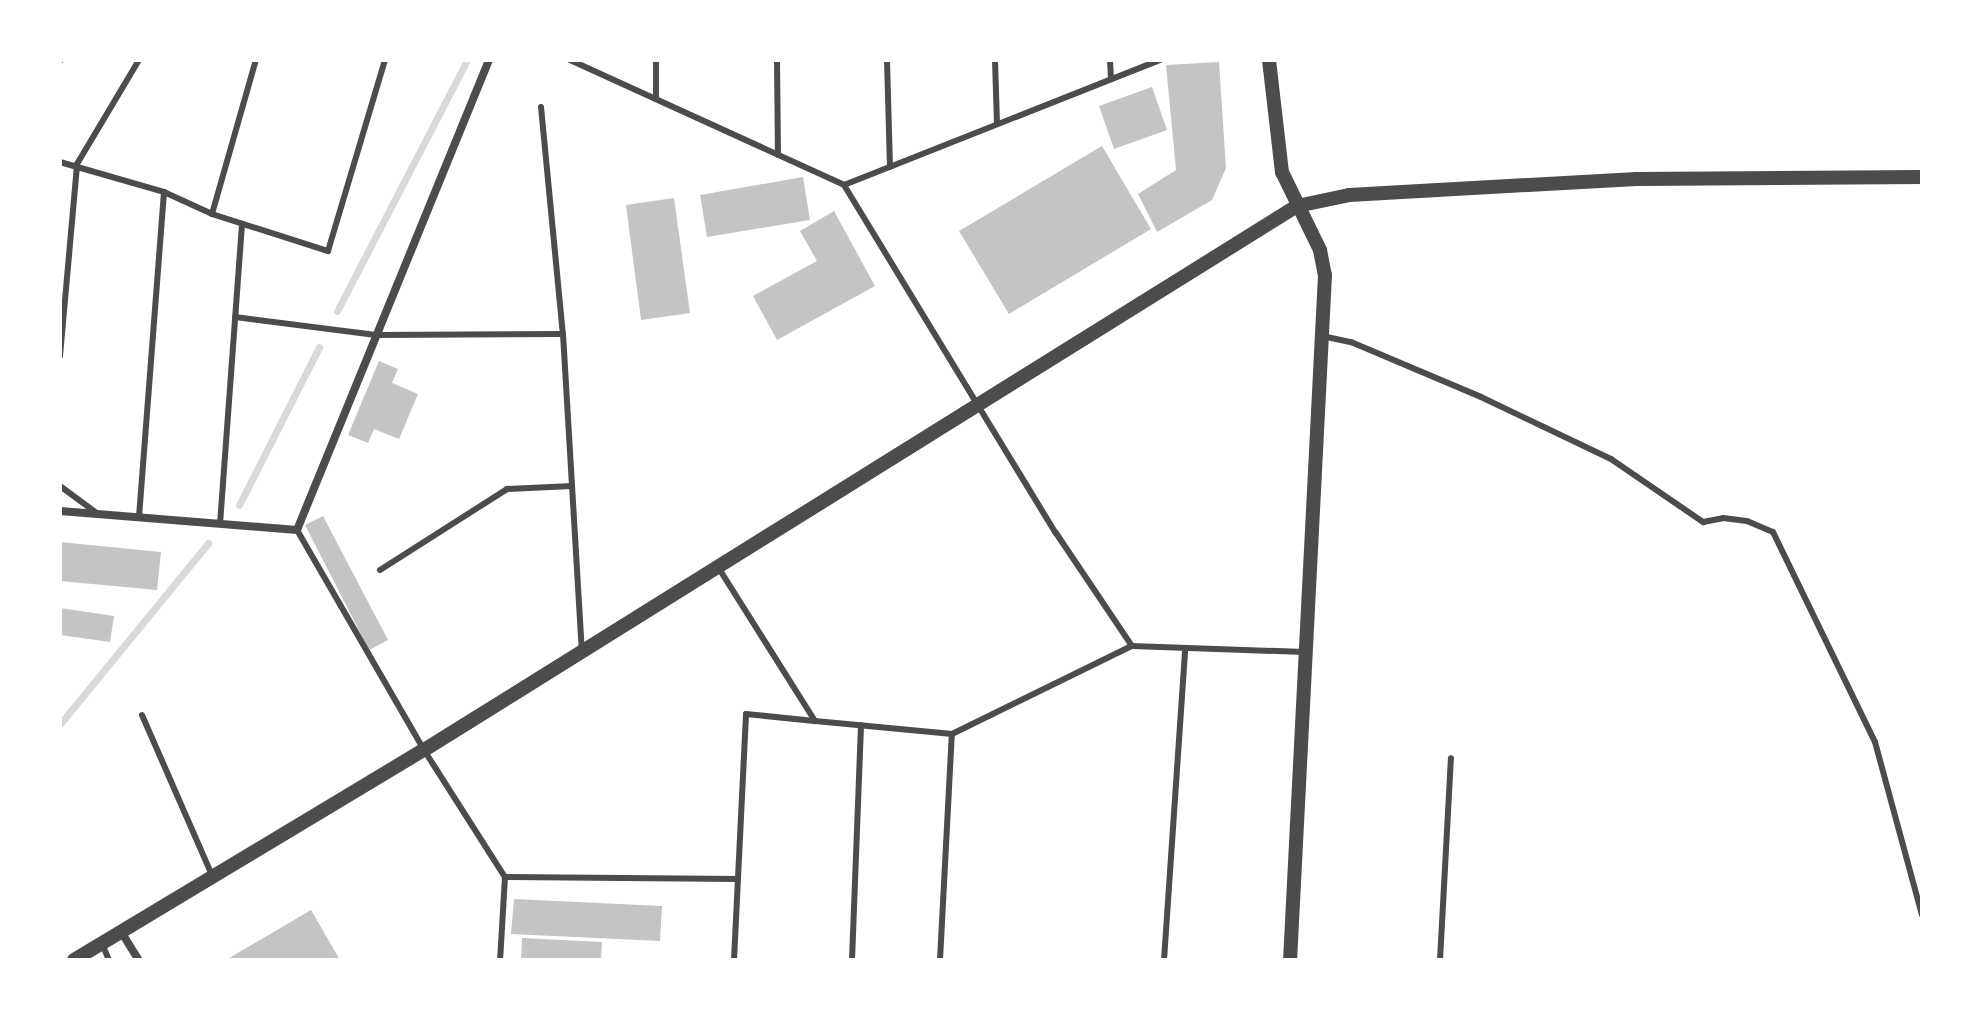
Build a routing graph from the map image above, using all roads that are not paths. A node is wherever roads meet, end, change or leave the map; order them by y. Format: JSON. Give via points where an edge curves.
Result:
{"nodes":[{"id":1,"x":139,"y":60,"type":"edge"},
{"id":2,"x":256,"y":60,"type":"edge"},
{"id":3,"x":385,"y":60,"type":"edge"},
{"id":4,"x":489,"y":60,"type":"edge"},
{"id":5,"x":570,"y":60,"type":"edge"},
{"id":6,"x":656,"y":60,"type":"edge"},
{"id":7,"x":777,"y":60,"type":"edge"},
{"id":8,"x":887,"y":60,"type":"edge"},
{"id":9,"x":995,"y":60,"type":"edge"},
{"id":10,"x":1110,"y":60,"type":"edge"},
{"id":11,"x":1160,"y":60,"type":"edge"},
{"id":12,"x":1269,"y":60,"type":"edge"},
{"id":13,"x":1111,"y":79,"type":"junction"},
{"id":14,"x":656,"y":99,"type":"junction"},
{"id":15,"x":541,"y":107,"type":"dead end"},
{"id":16,"x":997,"y":124,"type":"junction"},
{"id":17,"x":778,"y":155,"type":"junction"},
{"id":18,"x":60,"y":162,"type":"edge"},
{"id":19,"x":77,"y":164,"type":"junction"},
{"id":20,"x":890,"y":167,"type":"junction"},
{"id":21,"x":1922,"y":177,"type":"edge"},
{"id":22,"x":844,"y":185,"type":"junction"},
{"id":23,"x":164,"y":192,"type":"junction"},
{"id":24,"x":1297,"y":206,"type":"junction"},
{"id":25,"x":212,"y":214,"type":"junction"},
{"id":26,"x":242,"y":224,"type":"junction"},
{"id":27,"x":235,"y":317,"type":"junction"},
{"id":28,"x":563,"y":334,"type":"junction"},
{"id":29,"x":376,"y":335,"type":"junction"},
{"id":30,"x":1322,"y":336,"type":"junction"},
{"id":31,"x":60,"y":356,"type":"edge"},
{"id":32,"x":978,"y":405,"type":"junction"},
{"id":33,"x":60,"y":486,"type":"edge"},
{"id":34,"x":572,"y":486,"type":"junction"},
{"id":35,"x":60,"y":511,"type":"edge"},
{"id":36,"x":98,"y":514,"type":"junction"},
{"id":37,"x":139,"y":517,"type":"junction"},
{"id":38,"x":220,"y":524,"type":"junction"},
{"id":39,"x":297,"y":530,"type":"junction"},
{"id":40,"x":718,"y":566,"type":"junction"},
{"id":41,"x":380,"y":570,"type":"dead end"},
{"id":42,"x":1132,"y":646,"type":"junction"},
{"id":43,"x":1185,"y":650,"type":"junction"},
{"id":44,"x":582,"y":651,"type":"junction"},
{"id":45,"x":1306,"y":652,"type":"junction"},
{"id":46,"x":142,"y":715,"type":"dead end"},
{"id":47,"x":815,"y":721,"type":"junction"},
{"id":48,"x":861,"y":725,"type":"junction"},
{"id":49,"x":952,"y":734,"type":"junction"},
{"id":50,"x":424,"y":750,"type":"junction"},
{"id":51,"x":1451,"y":758,"type":"dead end"},
{"id":52,"x":212,"y":875,"type":"junction"},
{"id":53,"x":505,"y":877,"type":"junction"},
{"id":54,"x":738,"y":879,"type":"junction"},
{"id":55,"x":1922,"y":915,"type":"edge"},
{"id":56,"x":120,"y":930,"type":"junction"},
{"id":57,"x":101,"y":942,"type":"junction"},
{"id":58,"x":74,"y":960,"type":"edge"},
{"id":59,"x":109,"y":960,"type":"edge"},
{"id":60,"x":139,"y":960,"type":"edge"},
{"id":61,"x":500,"y":960,"type":"edge"},
{"id":62,"x":734,"y":960,"type":"edge"},
{"id":63,"x":852,"y":960,"type":"edge"},
{"id":64,"x":940,"y":960,"type":"edge"},
{"id":65,"x":1164,"y":960,"type":"edge"},
{"id":66,"x":1290,"y":960,"type":"edge"},
{"id":67,"x":1440,"y":960,"type":"edge"}],
"edges":[{"from":1,"to":19,"type":"lane"},
{"from":2,"to":25,"type":"lane"},
{"from":3,"to":26,"type":"lane","via":[[328,251]]},
{"from":4,"to":29,"type":"street"},
{"from":5,"to":14,"type":"lane"},
{"from":6,"to":14,"type":"lane"},
{"from":7,"to":17,"type":"lane"},
{"from":8,"to":20,"type":"lane"},
{"from":9,"to":16,"type":"lane"},
{"from":10,"to":13,"type":"lane"},
{"from":11,"to":13,"type":"lane"},
{"from":12,"to":24,"type":"street","via":[[1282,172]]},
{"from":13,"to":16,"type":"lane"},
{"from":14,"to":17,"type":"lane"},
{"from":15,"to":28,"type":"lane"},
{"from":16,"to":20,"type":"lane"},
{"from":17,"to":22,"type":"lane"},
{"from":18,"to":19,"type":"lane"},
{"from":19,"to":23,"type":"lane"},
{"from":19,"to":31,"type":"lane"},
{"from":20,"to":22,"type":"lane"},
{"from":21,"to":24,"type":"street","via":[[1637,179],[1349,195]]},
{"from":22,"to":32,"type":"lane"},
{"from":23,"to":25,"type":"lane"},
{"from":23,"to":37,"type":"lane"},
{"from":24,"to":30,"type":"street","via":[[1320,250],[1325,275]]},
{"from":24,"to":32,"type":"street"},
{"from":25,"to":26,"type":"lane"},
{"from":26,"to":27,"type":"lane"},
{"from":27,"to":29,"type":"lane"},
{"from":27,"to":38,"type":"lane"},
{"from":28,"to":29,"type":"lane"},
{"from":28,"to":34,"type":"lane"},
{"from":29,"to":39,"type":"street"},
{"from":30,"to":45,"type":"street"},
{"from":30,"to":55,"type":"lane","via":[[1351,342],[1438,379],[1611,459],[1703,522],[1747,521],[1773,532],[1875,742]]},
{"from":32,"to":40,"type":"street"},
{"from":32,"to":42,"type":"lane"},
{"from":33,"to":36,"type":"lane"},
{"from":34,"to":41,"type":"lane","via":[[507,489]]},
{"from":34,"to":44,"type":"lane"},
{"from":35,"to":36,"type":"street"},
{"from":36,"to":37,"type":"street"},
{"from":37,"to":38,"type":"street"},
{"from":38,"to":39,"type":"street"},
{"from":39,"to":50,"type":"lane"},
{"from":40,"to":44,"type":"street"},
{"from":40,"to":47,"type":"lane"},
{"from":42,"to":43,"type":"lane"},
{"from":42,"to":49,"type":"lane"},
{"from":43,"to":45,"type":"lane"},
{"from":43,"to":65,"type":"lane"},
{"from":44,"to":50,"type":"street"},
{"from":45,"to":66,"type":"street"},
{"from":46,"to":52,"type":"lane"},
{"from":47,"to":48,"type":"lane"},
{"from":47,"to":54,"type":"lane","via":[[746,714]]},
{"from":48,"to":49,"type":"lane"},
{"from":48,"to":63,"type":"lane"},
{"from":49,"to":64,"type":"lane"},
{"from":50,"to":52,"type":"street"},
{"from":50,"to":53,"type":"lane"},
{"from":51,"to":67,"type":"lane"},
{"from":52,"to":56,"type":"street"},
{"from":53,"to":54,"type":"lane"},
{"from":53,"to":61,"type":"lane"},
{"from":54,"to":62,"type":"lane"},
{"from":56,"to":57,"type":"street"},
{"from":56,"to":60,"type":"street"},
{"from":57,"to":58,"type":"street"},
{"from":57,"to":59,"type":"lane"}]}
